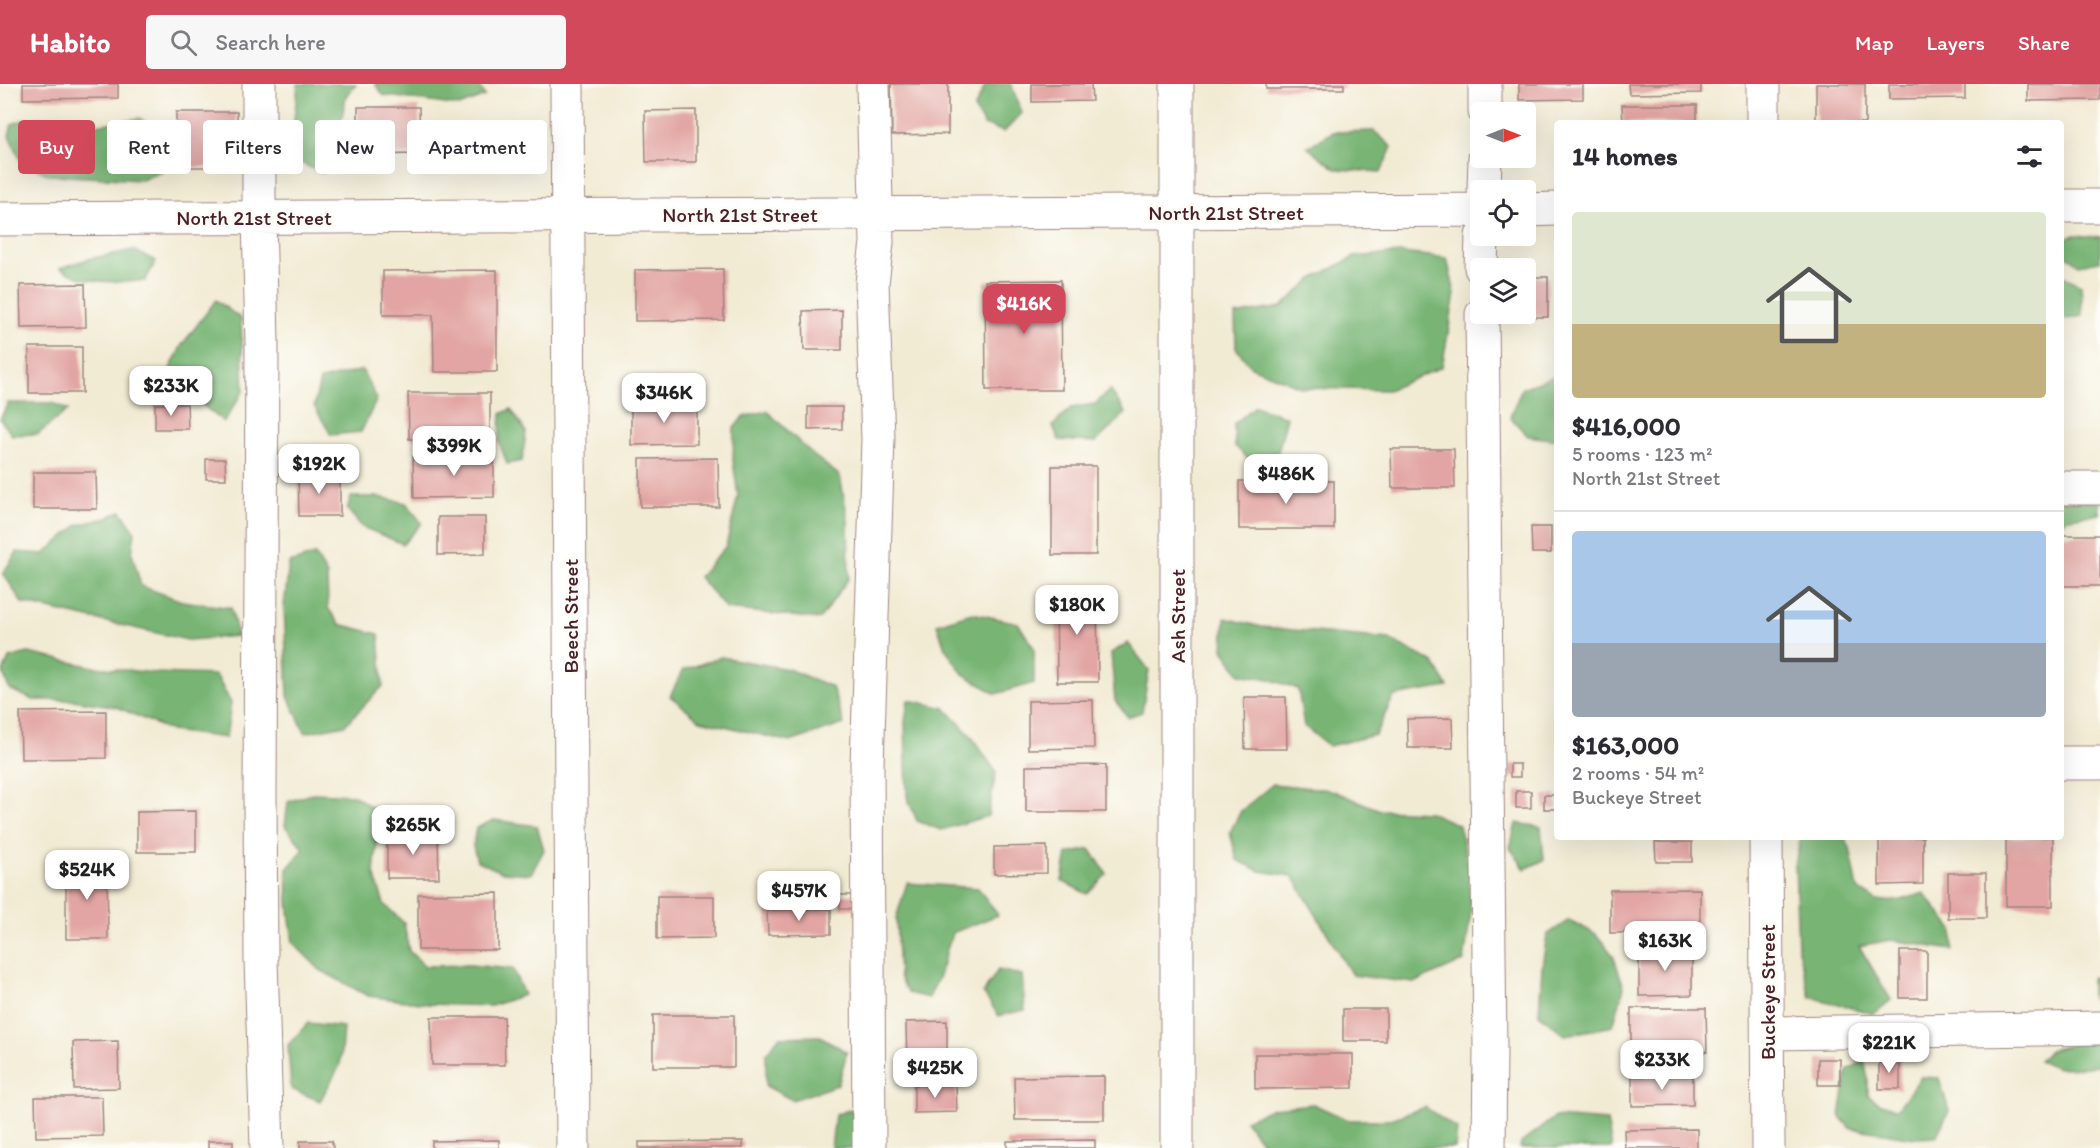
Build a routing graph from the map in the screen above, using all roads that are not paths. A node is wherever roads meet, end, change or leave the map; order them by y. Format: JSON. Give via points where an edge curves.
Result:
{"nodes":[{"id":1,"x":259,"y":84,"type":"edge"},
{"id":2,"x":567,"y":84,"type":"edge"},
{"id":3,"x":873,"y":84,"type":"edge"},
{"id":4,"x":1177,"y":84,"type":"edge"},
{"id":5,"x":1485,"y":84,"type":"edge"},
{"id":6,"x":1763,"y":84,"type":"edge"},
{"id":7,"x":1485,"y":102,"type":"edge"},
{"id":8,"x":1763,"y":120,"type":"edge"},
{"id":9,"x":2064,"y":206,"type":"edge"},
{"id":10,"x":2100,"y":206,"type":"edge"},
{"id":11,"x":1554,"y":209,"type":"edge"},
{"id":12,"x":1470,"y":210,"type":"edge"},
{"id":13,"x":1536,"y":210,"type":"edge"},
{"id":14,"x":1177,"y":212,"type":"junction"},
{"id":15,"x":876,"y":214,"type":"junction"},
{"id":16,"x":568,"y":216,"type":"junction"},
{"id":17,"x":259,"y":217,"type":"junction"},
{"id":18,"x":0,"y":219,"type":"edge"},
{"id":19,"x":1482,"y":324,"type":"edge"},
{"id":20,"x":2064,"y":488,"type":"edge"},
{"id":21,"x":2100,"y":488,"type":"edge"},
{"id":22,"x":2064,"y":763,"type":"edge"},
{"id":23,"x":2100,"y":763,"type":"edge"},
{"id":24,"x":1766,"y":840,"type":"edge"},
{"id":25,"x":2100,"y":1028,"type":"edge"},
{"id":26,"x":1768,"y":1033,"type":"junction"},
{"id":27,"x":267,"y":1148,"type":"edge"},
{"id":28,"x":573,"y":1148,"type":"edge"},
{"id":29,"x":869,"y":1148,"type":"edge"},
{"id":30,"x":1177,"y":1148,"type":"edge"},
{"id":31,"x":1489,"y":1148,"type":"edge"},
{"id":32,"x":1768,"y":1148,"type":"edge"}],
"edges":[{"from":1,"to":17,"type":"street"},
{"from":2,"to":16,"type":"street","name":"Beech Street"},
{"from":3,"to":15,"type":"street"},
{"from":4,"to":14,"type":"street","name":"Ash Street"},
{"from":5,"to":7,"type":"street"},
{"from":6,"to":8,"type":"street"},
{"from":9,"to":10,"type":"street"},
{"from":11,"to":13,"type":"street"},
{"from":12,"to":14,"type":"street","name":"North 21st Street"},
{"from":14,"to":15,"type":"street","name":"North 21st Street"},
{"from":14,"to":30,"type":"street","name":"Ash Street"},
{"from":15,"to":16,"type":"street","name":"North 21st Street"},
{"from":15,"to":29,"type":"street","via":[[872,283],[878,439],[867,765]]},
{"from":16,"to":17,"type":"street","name":"North 21st Street"},
{"from":16,"to":28,"type":"street","name":"Beech Street"},
{"from":17,"to":18,"type":"street","name":"North 21st Street"},
{"from":17,"to":27,"type":"street","via":[[261,960]]},
{"from":19,"to":31,"type":"street"},
{"from":20,"to":21,"type":"street"},
{"from":22,"to":23,"type":"street"},
{"from":24,"to":26,"type":"street","name":"Buckeye Street"},
{"from":25,"to":26,"type":"street"},
{"from":26,"to":32,"type":"street","name":"Buckeye Street"}]}
